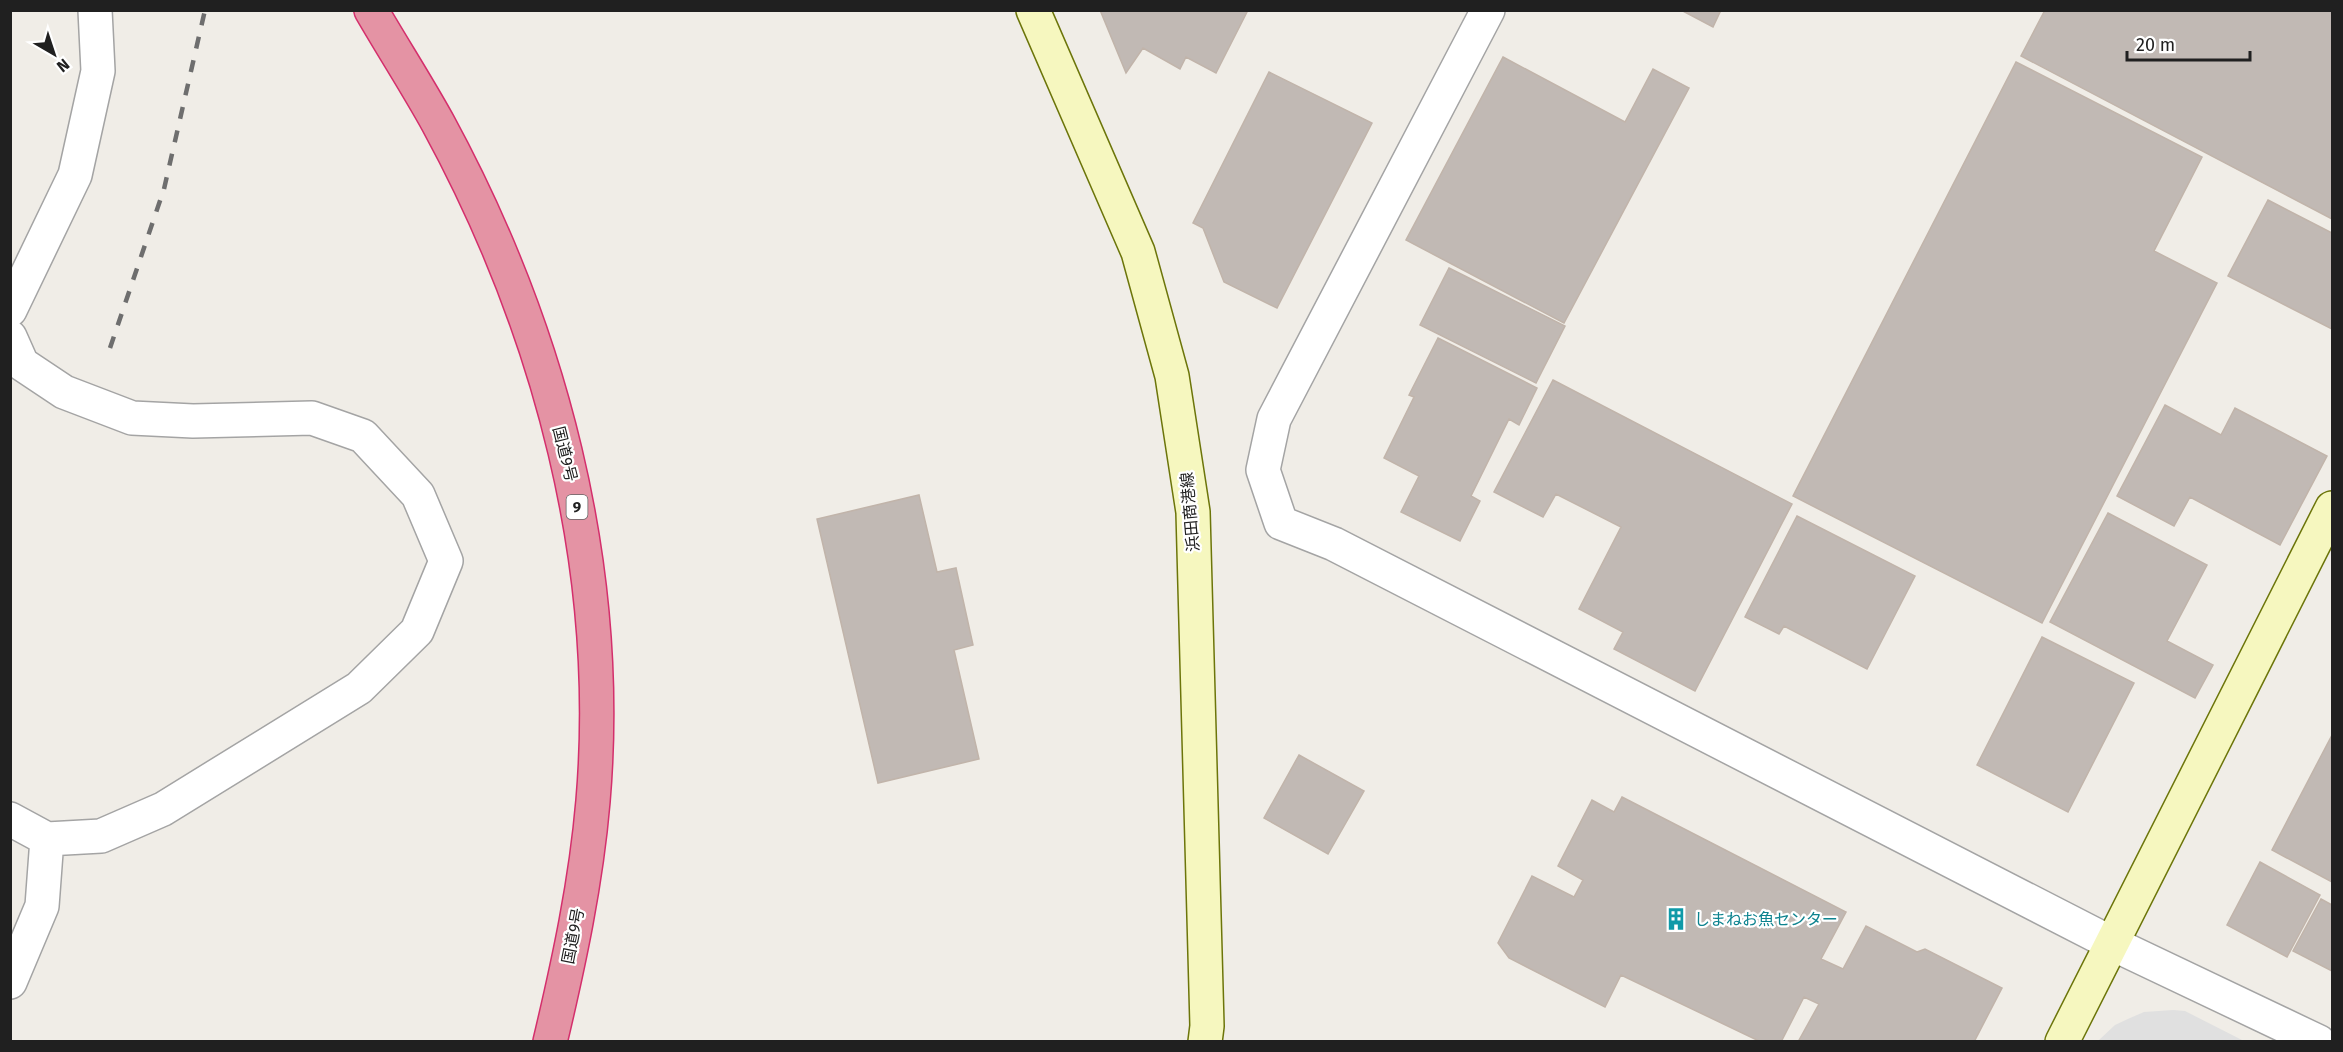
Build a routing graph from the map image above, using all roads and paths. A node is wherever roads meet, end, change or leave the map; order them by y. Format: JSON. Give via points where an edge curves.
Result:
{"nodes":[{"id":1,"x":95,"y":10,"type":"edge"},
{"id":2,"x":371,"y":10,"type":"edge"},
{"id":3,"x":1033,"y":10,"type":"edge"},
{"id":4,"x":1488,"y":10,"type":"edge"},
{"id":5,"x":10,"y":310,"type":"edge"},
{"id":6,"x":10,"y":337,"type":"edge"},
{"id":7,"x":2332,"y":508,"type":"edge"},
{"id":8,"x":10,"y":819,"type":"edge"},
{"id":9,"x":47,"y":838,"type":"junction"},
{"id":10,"x":2113,"y":944,"type":"junction"},
{"id":11,"x":10,"y":982,"type":"edge"},
{"id":12,"x":550,"y":1041,"type":"edge"},
{"id":13,"x":1205,"y":1041,"type":"edge"},
{"id":14,"x":2062,"y":1041,"type":"edge"},
{"id":15,"x":2319,"y":1041,"type":"edge"}],
"edges":[{"from":1,"to":5,"type":"street","via":[[98,71],[75,175]]},
{"from":2,"to":12,"type":"highway","name":"国道9号","number":"9","via":[[438,123],[510,277],[555,413],[586,560],[595,649],[597,726],[593,802],[582,891]]},
{"from":3,"to":13,"type":"main road","name":"浜田商港線","via":[[1138,252],[1172,376],[1193,512]]},
{"from":4,"to":10,"type":"street","via":[[1274,419],[1263,470],[1281,523],[1334,544]]},
{"from":6,"to":9,"type":"street","via":[[22,364],[64,392],[132,418],[312,418],[363,436],[418,495],[446,561],[417,631],[359,688],[163,809],[101,836]]},
{"from":7,"to":10,"type":"main road"},
{"from":8,"to":9,"type":"street"},
{"from":9,"to":11,"type":"street","via":[[42,906]]},
{"from":10,"to":14,"type":"main road"},
{"from":10,"to":15,"type":"street"}]}
